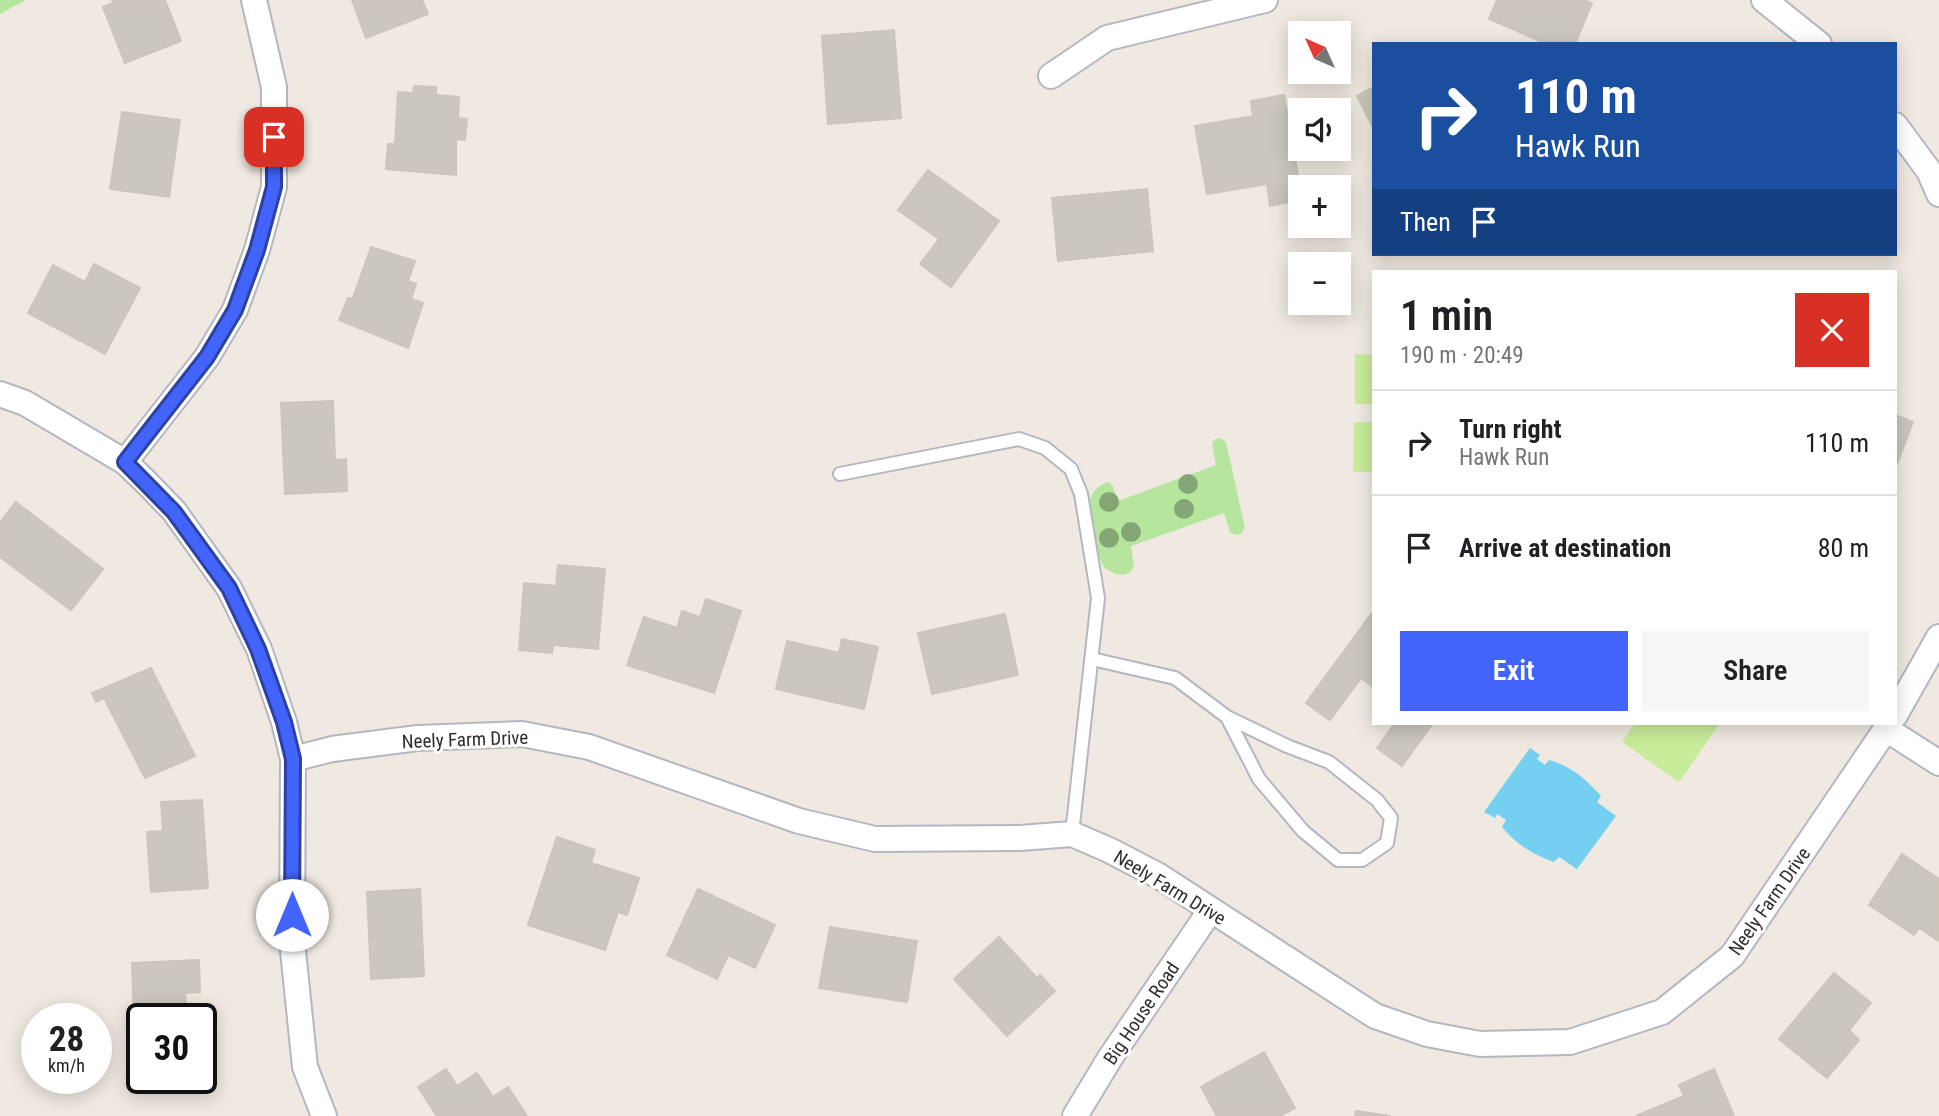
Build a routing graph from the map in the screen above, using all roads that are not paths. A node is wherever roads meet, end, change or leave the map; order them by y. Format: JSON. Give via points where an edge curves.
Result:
{"nodes":[{"id":1,"x":254,"y":0,"type":"edge"},
{"id":2,"x":1265,"y":0,"type":"edge"},
{"id":3,"x":1764,"y":0,"type":"edge"},
{"id":4,"x":1816,"y":42,"type":"edge"},
{"id":5,"x":1051,"y":76,"type":"dead end"},
{"id":6,"x":1897,"y":128,"type":"edge"},
{"id":7,"x":1939,"y":194,"type":"edge"},
{"id":8,"x":0,"y":394,"type":"edge"},
{"id":9,"x":125,"y":462,"type":"junction"},
{"id":10,"x":841,"y":474,"type":"dead end"},
{"id":11,"x":1939,"y":636,"type":"edge"},
{"id":12,"x":1092,"y":659,"type":"junction"},
{"id":13,"x":1897,"y":711,"type":"edge"},
{"id":14,"x":1227,"y":717,"type":"junction"},
{"id":15,"x":1889,"y":725,"type":"edge"},
{"id":16,"x":1895,"y":725,"type":"edge"},
{"id":17,"x":293,"y":759,"type":"junction"},
{"id":18,"x":1939,"y":763,"type":"edge"},
{"id":19,"x":1072,"y":834,"type":"junction"},
{"id":20,"x":1210,"y":911,"type":"junction"},
{"id":21,"x":324,"y":1116,"type":"edge"},
{"id":22,"x":1075,"y":1116,"type":"edge"}],
"edges":[{"from":1,"to":9,"type":"street","via":[[274,87],[274,187],[264,225],[235,310],[207,357]]},
{"from":2,"to":5,"type":"street","via":[[1107,38]]},
{"from":3,"to":4,"type":"street"},
{"from":6,"to":7,"type":"street","via":[[1929,171]]},
{"from":8,"to":9,"type":"street","via":[[25,403]]},
{"from":9,"to":17,"type":"street","via":[[174,512],[229,588],[258,649]]},
{"from":10,"to":12,"type":"lane","via":[[1019,439],[1045,448],[1071,469],[1081,494],[1098,598]]},
{"from":11,"to":13,"type":"street","name":"Neely Farm Drive"},
{"from":12,"to":14,"type":"lane","via":[[1175,678]]},
{"from":12,"to":19,"type":"lane"},
{"from":14,"to":14,"type":"lane","via":[[1259,779],[1303,831],[1338,860],[1362,860],[1387,843],[1391,818],[1377,800],[1329,762]]},
{"from":15,"to":20,"type":"street","name":"Neely Farm Drive","via":[[1732,956],[1662,1012],[1570,1042],[1480,1044],[1427,1034],[1375,1016]]},
{"from":16,"to":18,"type":"street"},
{"from":17,"to":19,"type":"street","name":"Neely Farm Drive","via":[[418,738],[522,734],[589,747],[799,821],[875,839]]},
{"from":17,"to":21,"type":"street","via":[[292,941],[305,1067]]},
{"from":19,"to":20,"type":"street","name":"Neely Farm Drive","via":[[1159,876]]},
{"from":20,"to":22,"type":"street","name":"Big House Road"}]}
